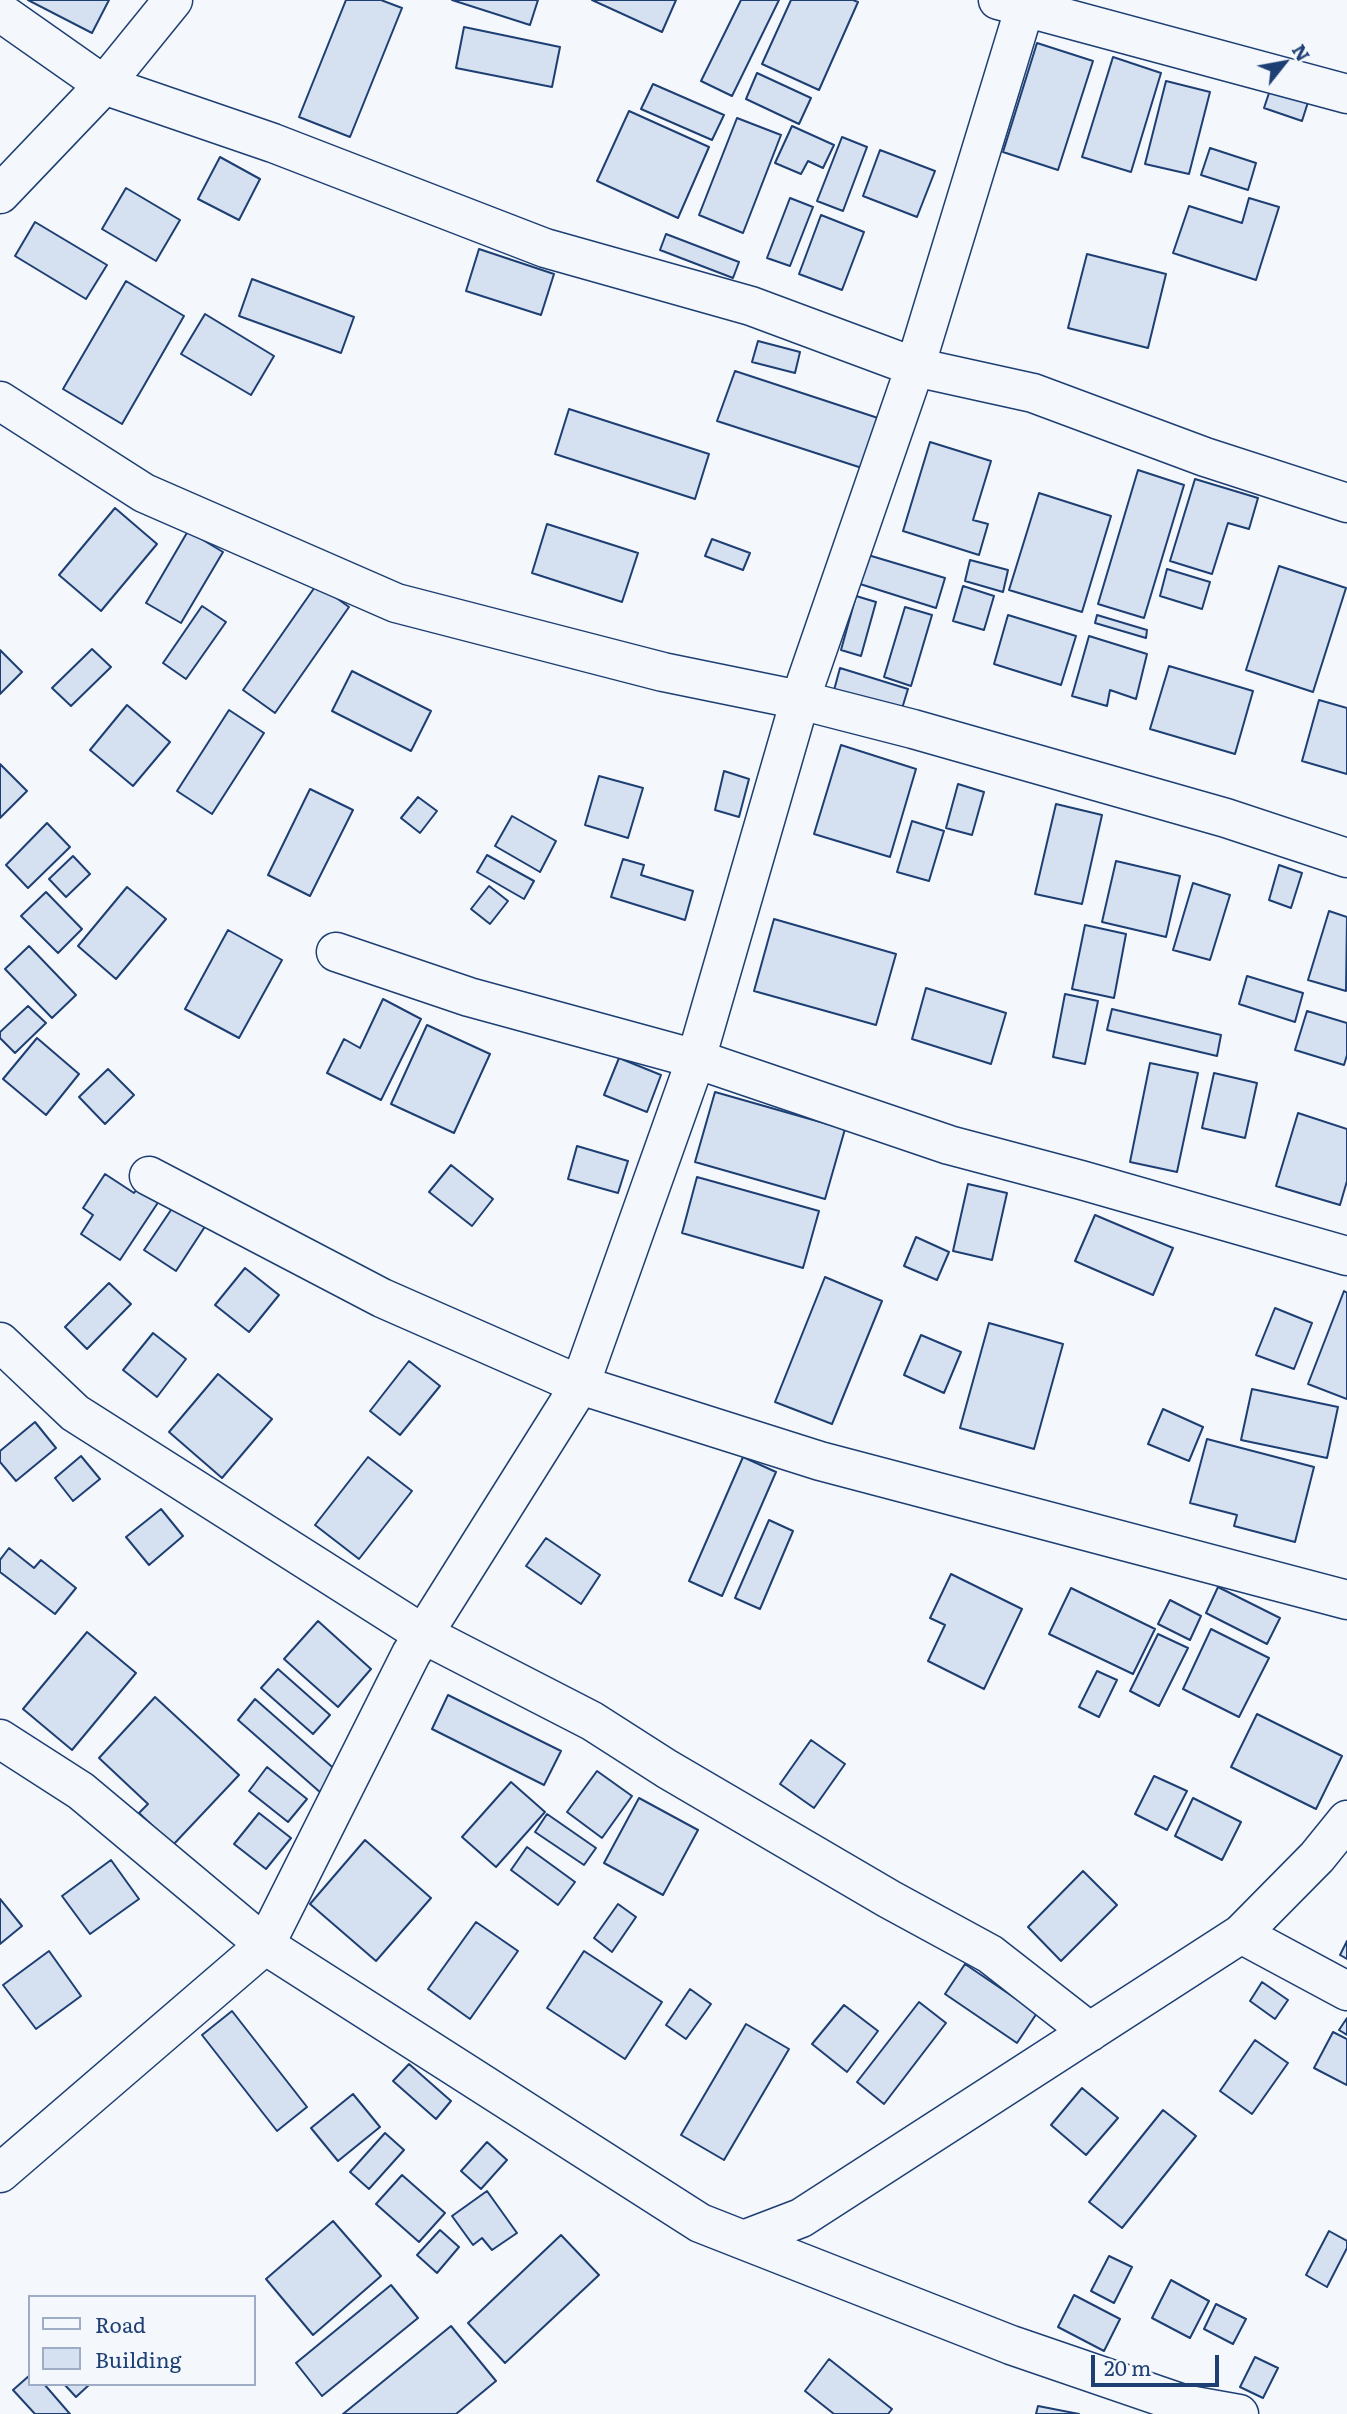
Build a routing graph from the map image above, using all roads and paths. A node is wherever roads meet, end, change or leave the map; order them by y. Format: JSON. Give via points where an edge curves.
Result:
{"nodes":[{"id":1,"x":173,"y":0,"type":"edge"},
{"id":2,"x":1016,"y":3,"type":"edge"},
{"id":3,"x":0,"y":12,"type":"edge"},
{"id":4,"x":104,"y":85,"type":"junction"},
{"id":5,"x":1347,"y":94,"type":"edge"},
{"id":6,"x":0,"y":194,"type":"edge"},
{"id":7,"x":915,"y":367,"type":"junction"},
{"id":8,"x":0,"y":401,"type":"edge"},
{"id":9,"x":1347,"y":503,"type":"edge"},
{"id":10,"x":800,"y":700,"type":"junction"},
{"id":11,"x":1347,"y":858,"type":"edge"},
{"id":12,"x":336,"y":952,"type":"dead end"},
{"id":13,"x":696,"y":1059,"type":"junction"},
{"id":14,"x":149,"y":1176,"type":"dead end"},
{"id":15,"x":1347,"y":1256,"type":"edge"},
{"id":16,"x":0,"y":1342,"type":"edge"},
{"id":17,"x":580,"y":1385,"type":"junction"},
{"id":18,"x":1347,"y":1600,"type":"edge"},
{"id":19,"x":423,"y":1634,"type":"junction"},
{"id":20,"x":0,"y":1739,"type":"edge"},
{"id":21,"x":1347,"y":1820,"type":"edge"},
{"id":22,"x":1241,"y":1934,"type":"junction"},
{"id":23,"x":265,"y":1945,"type":"junction"},
{"id":24,"x":1347,"y":1991,"type":"edge"},
{"id":25,"x":1090,"y":2032,"type":"junction"},
{"id":26,"x":0,"y":2173,"type":"edge"},
{"id":27,"x":746,"y":2239,"type":"junction"},
{"id":28,"x":1239,"y":2414,"type":"edge"}],
"edges":[{"from":1,"to":4,"type":"street"},
{"from":2,"to":5,"type":"street"},
{"from":2,"to":7,"type":"street"},
{"from":3,"to":4,"type":"street"},
{"from":4,"to":6,"type":"street"},
{"from":4,"to":7,"type":"street","via":[[273,143],[545,248],[751,306]]},
{"from":7,"to":9,"type":"street","via":[[1033,393],[1205,457]]},
{"from":7,"to":10,"type":"street"},
{"from":8,"to":10,"type":"street","via":[[144,492],[396,603],[663,672]]},
{"from":10,"to":11,"type":"street","via":[[1226,818]]},
{"from":10,"to":13,"type":"street"},
{"from":12,"to":13,"type":"street","via":[[470,997]]},
{"from":13,"to":15,"type":"street","via":[[949,1145]]},
{"from":13,"to":17,"type":"street"},
{"from":14,"to":17,"type":"street","via":[[382,1298]]},
{"from":16,"to":19,"type":"street","via":[[75,1413]]},
{"from":17,"to":18,"type":"street","via":[[820,1461]]},
{"from":17,"to":19,"type":"street"},
{"from":19,"to":23,"type":"street"},
{"from":19,"to":25,"type":"street","via":[[592,1721],[889,1899],[990,1954]]},
{"from":20,"to":23,"type":"street","via":[[81,1791]]},
{"from":21,"to":22,"type":"street"},
{"from":22,"to":24,"type":"street"},
{"from":22,"to":25,"type":"street"},
{"from":23,"to":26,"type":"street"},
{"from":23,"to":27,"type":"street","via":[[700,2223]]},
{"from":25,"to":27,"type":"street","via":[[801,2218]]},
{"from":27,"to":28,"type":"street","via":[[1011,2345],[1183,2404]]}]}
